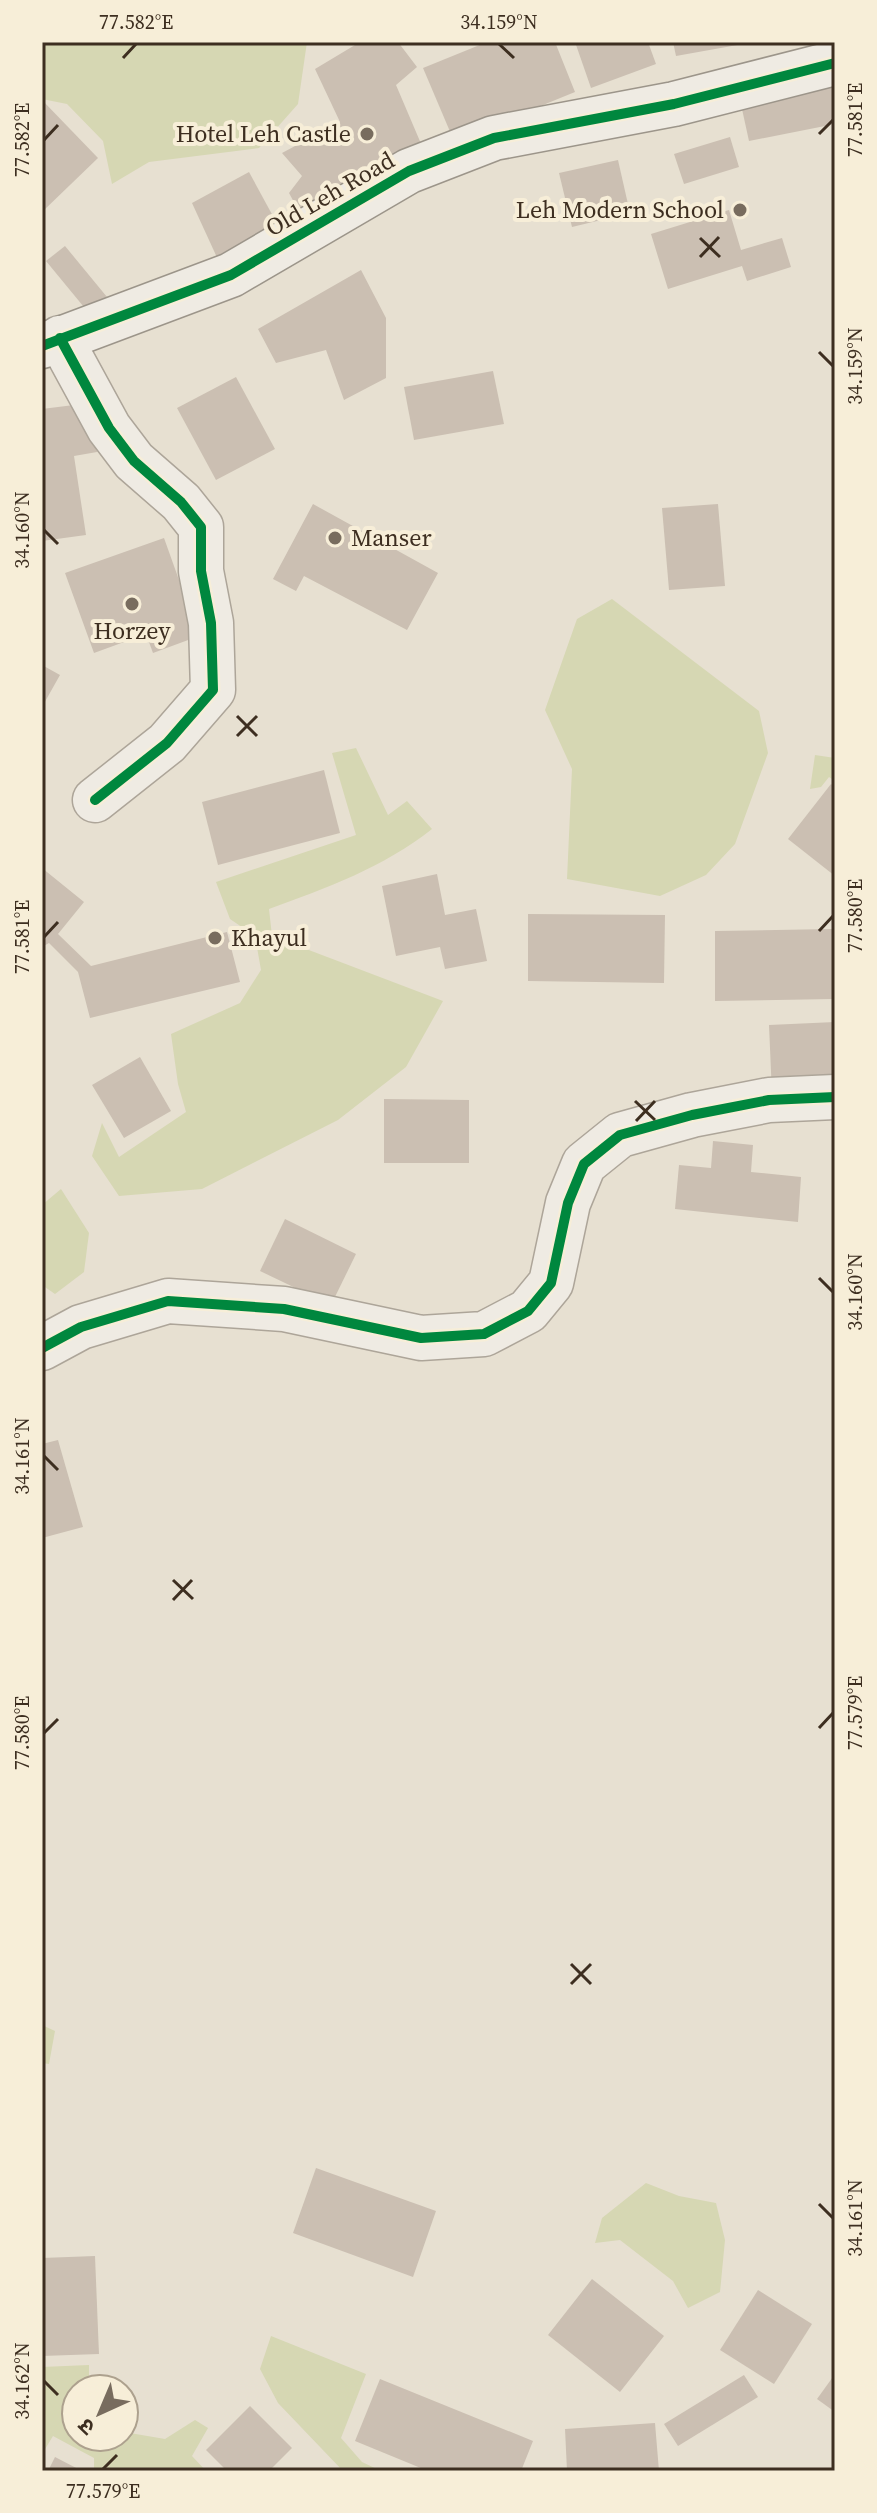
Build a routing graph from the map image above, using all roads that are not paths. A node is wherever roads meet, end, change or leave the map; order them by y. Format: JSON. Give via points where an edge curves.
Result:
{"nodes":[{"id":1,"x":835,"y":63,"type":"edge"},
{"id":2,"x":51,"y":342,"type":"edge"},
{"id":3,"x":95,"y":800,"type":"dead end"},
{"id":4,"x":835,"y":1097,"type":"edge"},
{"id":5,"x":42,"y":1348,"type":"edge"}],
"edges":[{"from":1,"to":2,"type":"street","name":"Old Leh Road","via":[[674,104],[494,138],[409,171],[231,275]]},
{"from":2,"to":3,"type":"street","via":[[134,461],[201,527],[201,571],[211,623],[213,690],[167,743]]},
{"from":4,"to":5,"type":"street","via":[[769,1100],[620,1135],[584,1164],[568,1203],[551,1283],[528,1311],[484,1334],[421,1338],[284,1309],[168,1301],[81,1327]]}]}
